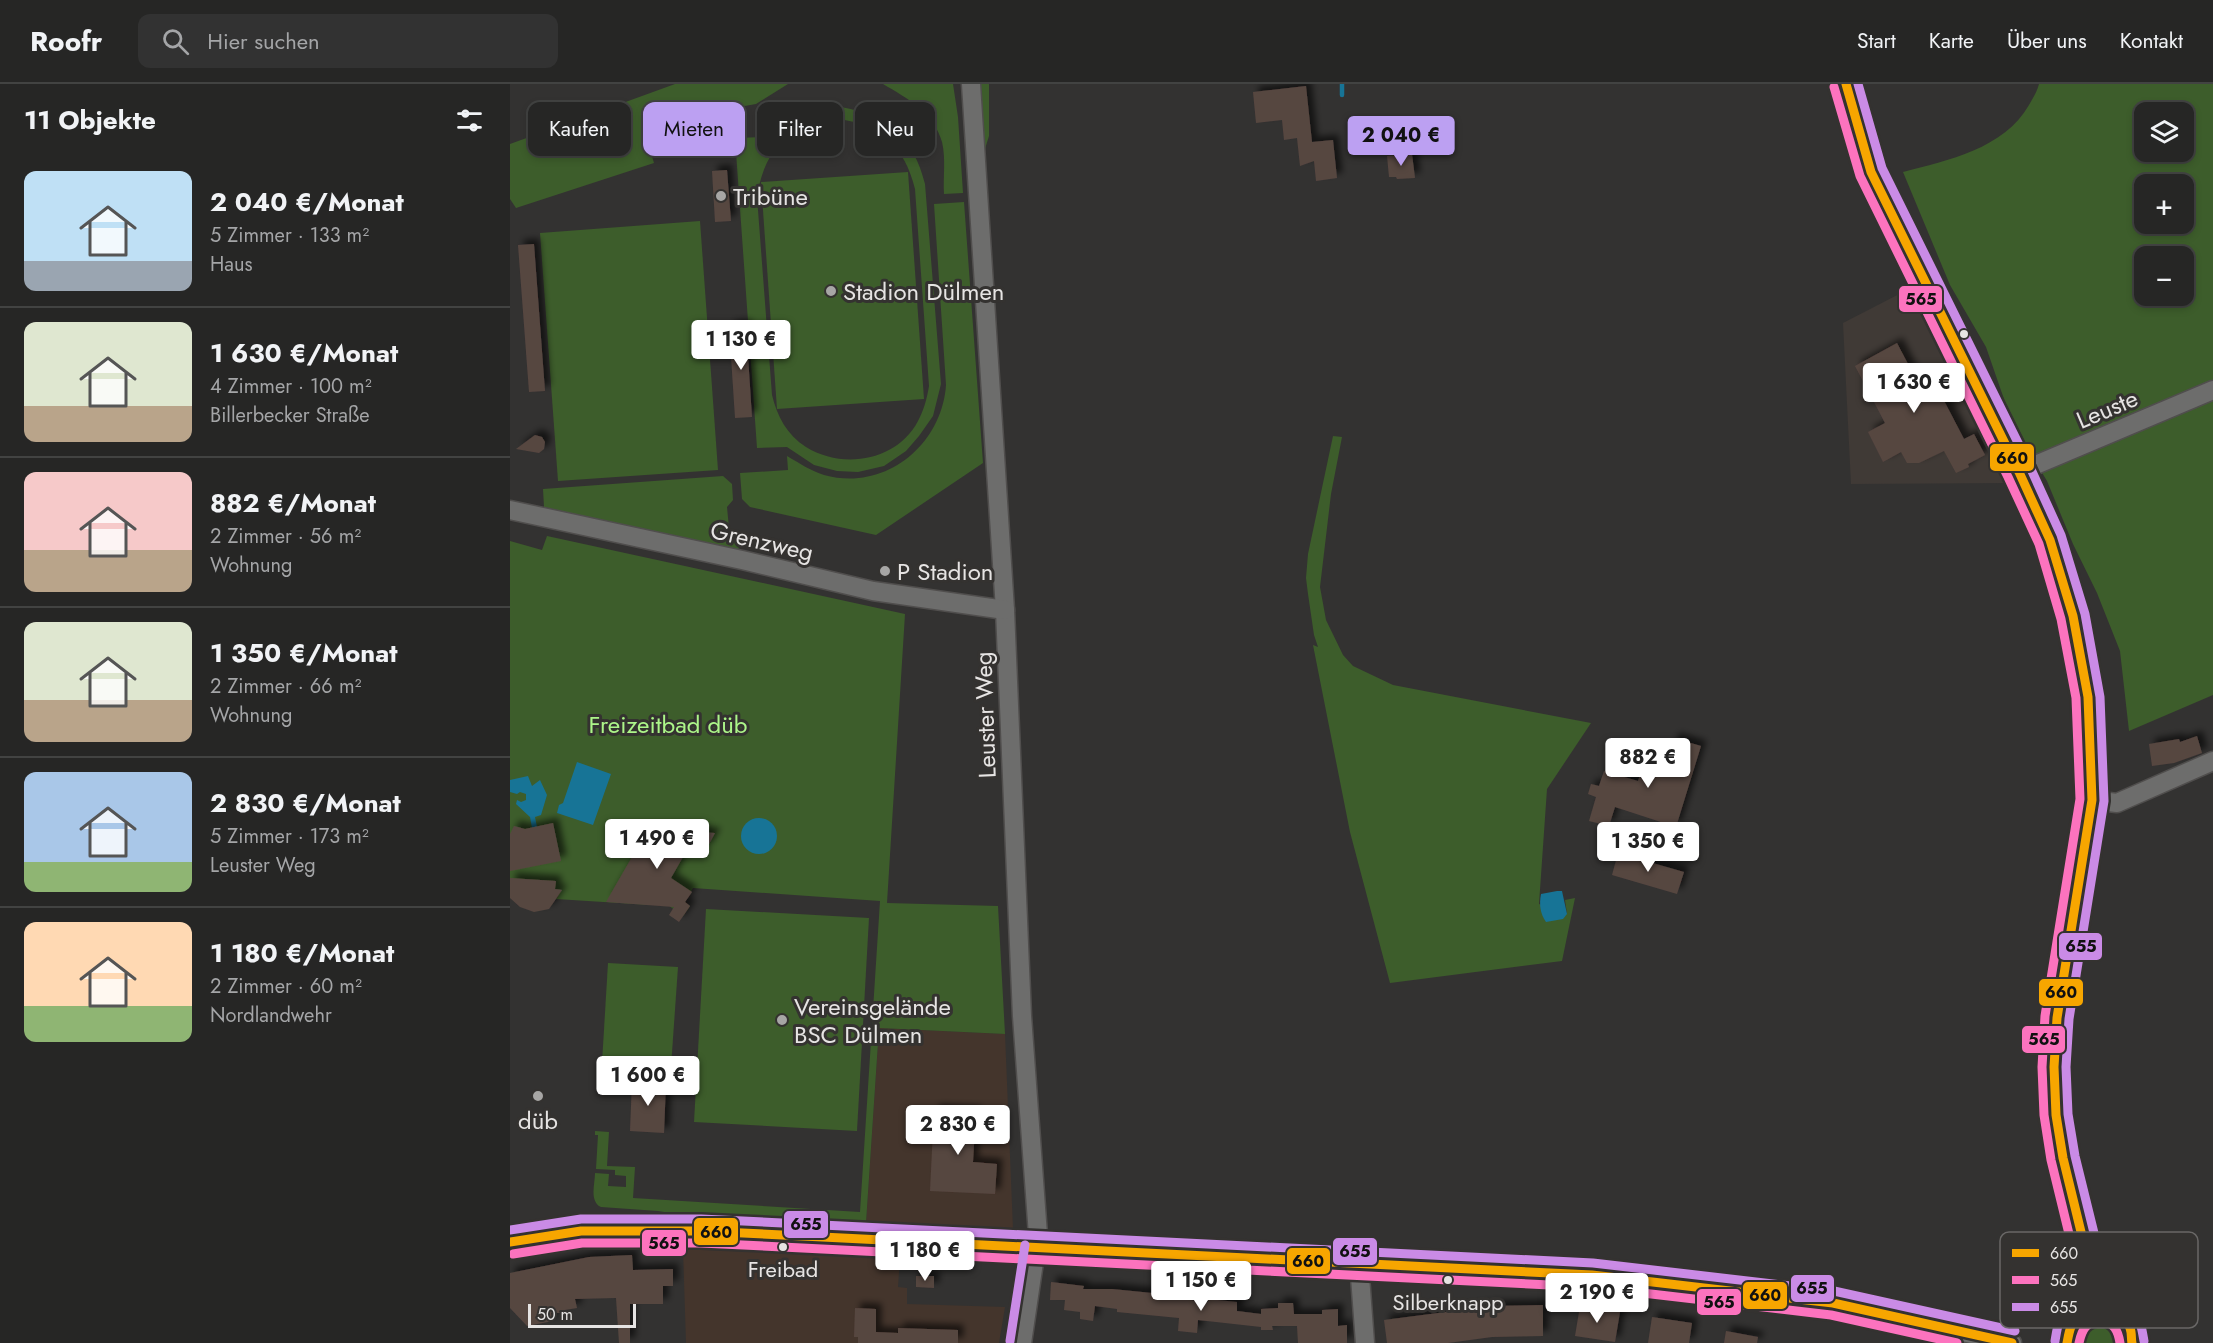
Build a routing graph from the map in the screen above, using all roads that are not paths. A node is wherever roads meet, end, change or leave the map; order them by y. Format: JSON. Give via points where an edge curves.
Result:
{"nodes":[{"id":1,"x":971,"y":84,"type":"edge"},
{"id":2,"x":1846,"y":84,"type":"edge"},
{"id":3,"x":2213,"y":390,"type":"edge"},
{"id":4,"x":2019,"y":472,"type":"junction"},
{"id":5,"x":510,"y":510,"type":"edge"},
{"id":6,"x":1005,"y":610,"type":"junction"},
{"id":7,"x":2213,"y":761,"type":"edge"},
{"id":8,"x":2092,"y":800,"type":"junction"},
{"id":9,"x":2081,"y":1232,"type":"edge"},
{"id":10,"x":510,"y":1242,"type":"edge"},
{"id":11,"x":1037,"y":1247,"type":"junction"},
{"id":12,"x":1359,"y":1263,"type":"junction"},
{"id":13,"x":2070,"y":1328,"type":"edge"},
{"id":14,"x":2130,"y":1328,"type":"edge"},
{"id":15,"x":1022,"y":1343,"type":"edge"},
{"id":16,"x":1365,"y":1343,"type":"edge"},
{"id":17,"x":2012,"y":1343,"type":"edge"},
{"id":18,"x":2067,"y":1343,"type":"edge"},
{"id":19,"x":2132,"y":1343,"type":"edge"}],
"edges":[{"from":1,"to":6,"type":"street","name":"Leuster Weg"},
{"from":2,"to":4,"type":"main road","via":[[1871,172]]},
{"from":3,"to":4,"type":"street","name":"Leuste"},
{"from":4,"to":8,"type":"main road","via":[[2050,540],[2073,616],[2088,697]]},
{"from":5,"to":6,"type":"street","name":"Grenzweg","via":[[873,591]]},
{"from":6,"to":11,"type":"street","name":"Leuster Weg","via":[[1022,1016]]},
{"from":7,"to":8,"type":"street","via":[[2117,803]]},
{"from":8,"to":9,"type":"main road","via":[[2056,1028],[2054,1067],[2063,1158]]},
{"from":10,"to":11,"type":"street","via":[[553,1232],[620,1229]]},
{"from":11,"to":12,"type":"street"},
{"from":11,"to":15,"type":"street","name":"Leuster Weg"},
{"from":12,"to":16,"type":"street"},
{"from":12,"to":17,"type":"street","via":[[1592,1275],[1724,1289],[1833,1303]]},
{"from":13,"to":18,"type":"main road"},
{"from":14,"to":19,"type":"main road"}]}
